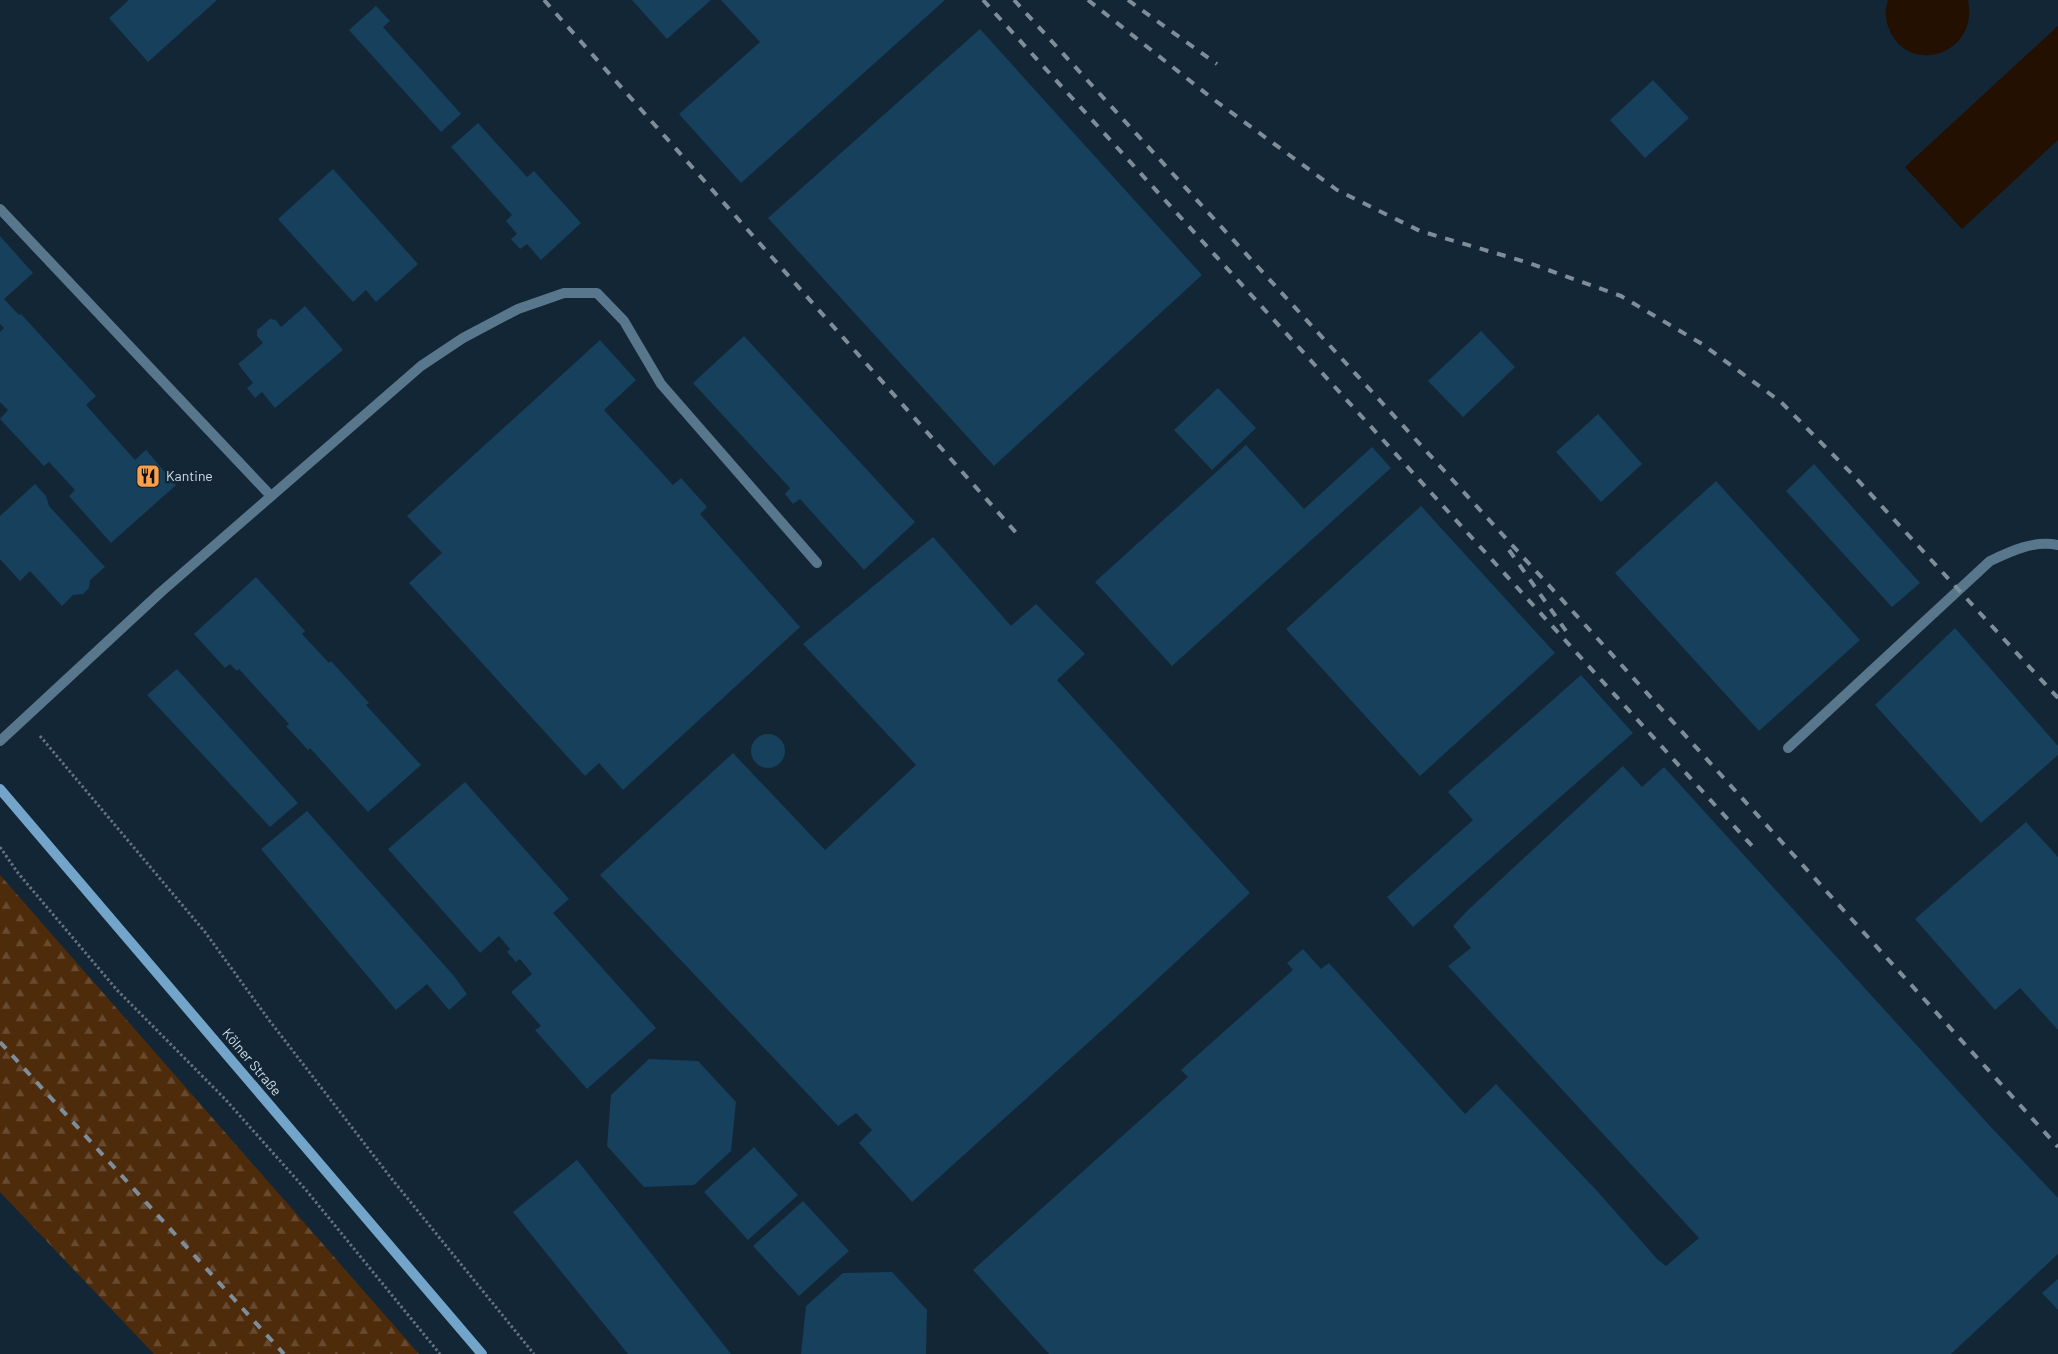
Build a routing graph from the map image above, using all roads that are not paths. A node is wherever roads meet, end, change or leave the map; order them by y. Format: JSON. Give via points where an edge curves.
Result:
{"nodes":[{"id":1,"x":0,"y":209,"type":"edge"},
{"id":2,"x":271,"y":496,"type":"junction"},
{"id":3,"x":2058,"y":545,"type":"edge"},
{"id":4,"x":817,"y":563,"type":"dead end"},
{"id":5,"x":0,"y":741,"type":"edge"},
{"id":6,"x":1788,"y":748,"type":"dead end"},
{"id":7,"x":0,"y":789,"type":"edge"},
{"id":8,"x":482,"y":1354,"type":"edge"}],
"edges":[{"from":1,"to":2,"type":"lane"},
{"from":2,"to":4,"type":"lane","via":[[421,366],[463,338],[518,309],[564,293],[597,293],[624,321],[661,384]]},
{"from":2,"to":5,"type":"lane","via":[[161,592]]},
{"from":3,"to":6,"type":"lane","via":[[2020,547],[1990,561]]},
{"from":7,"to":8,"type":"main road","name":"Kölner Straße"}]}
